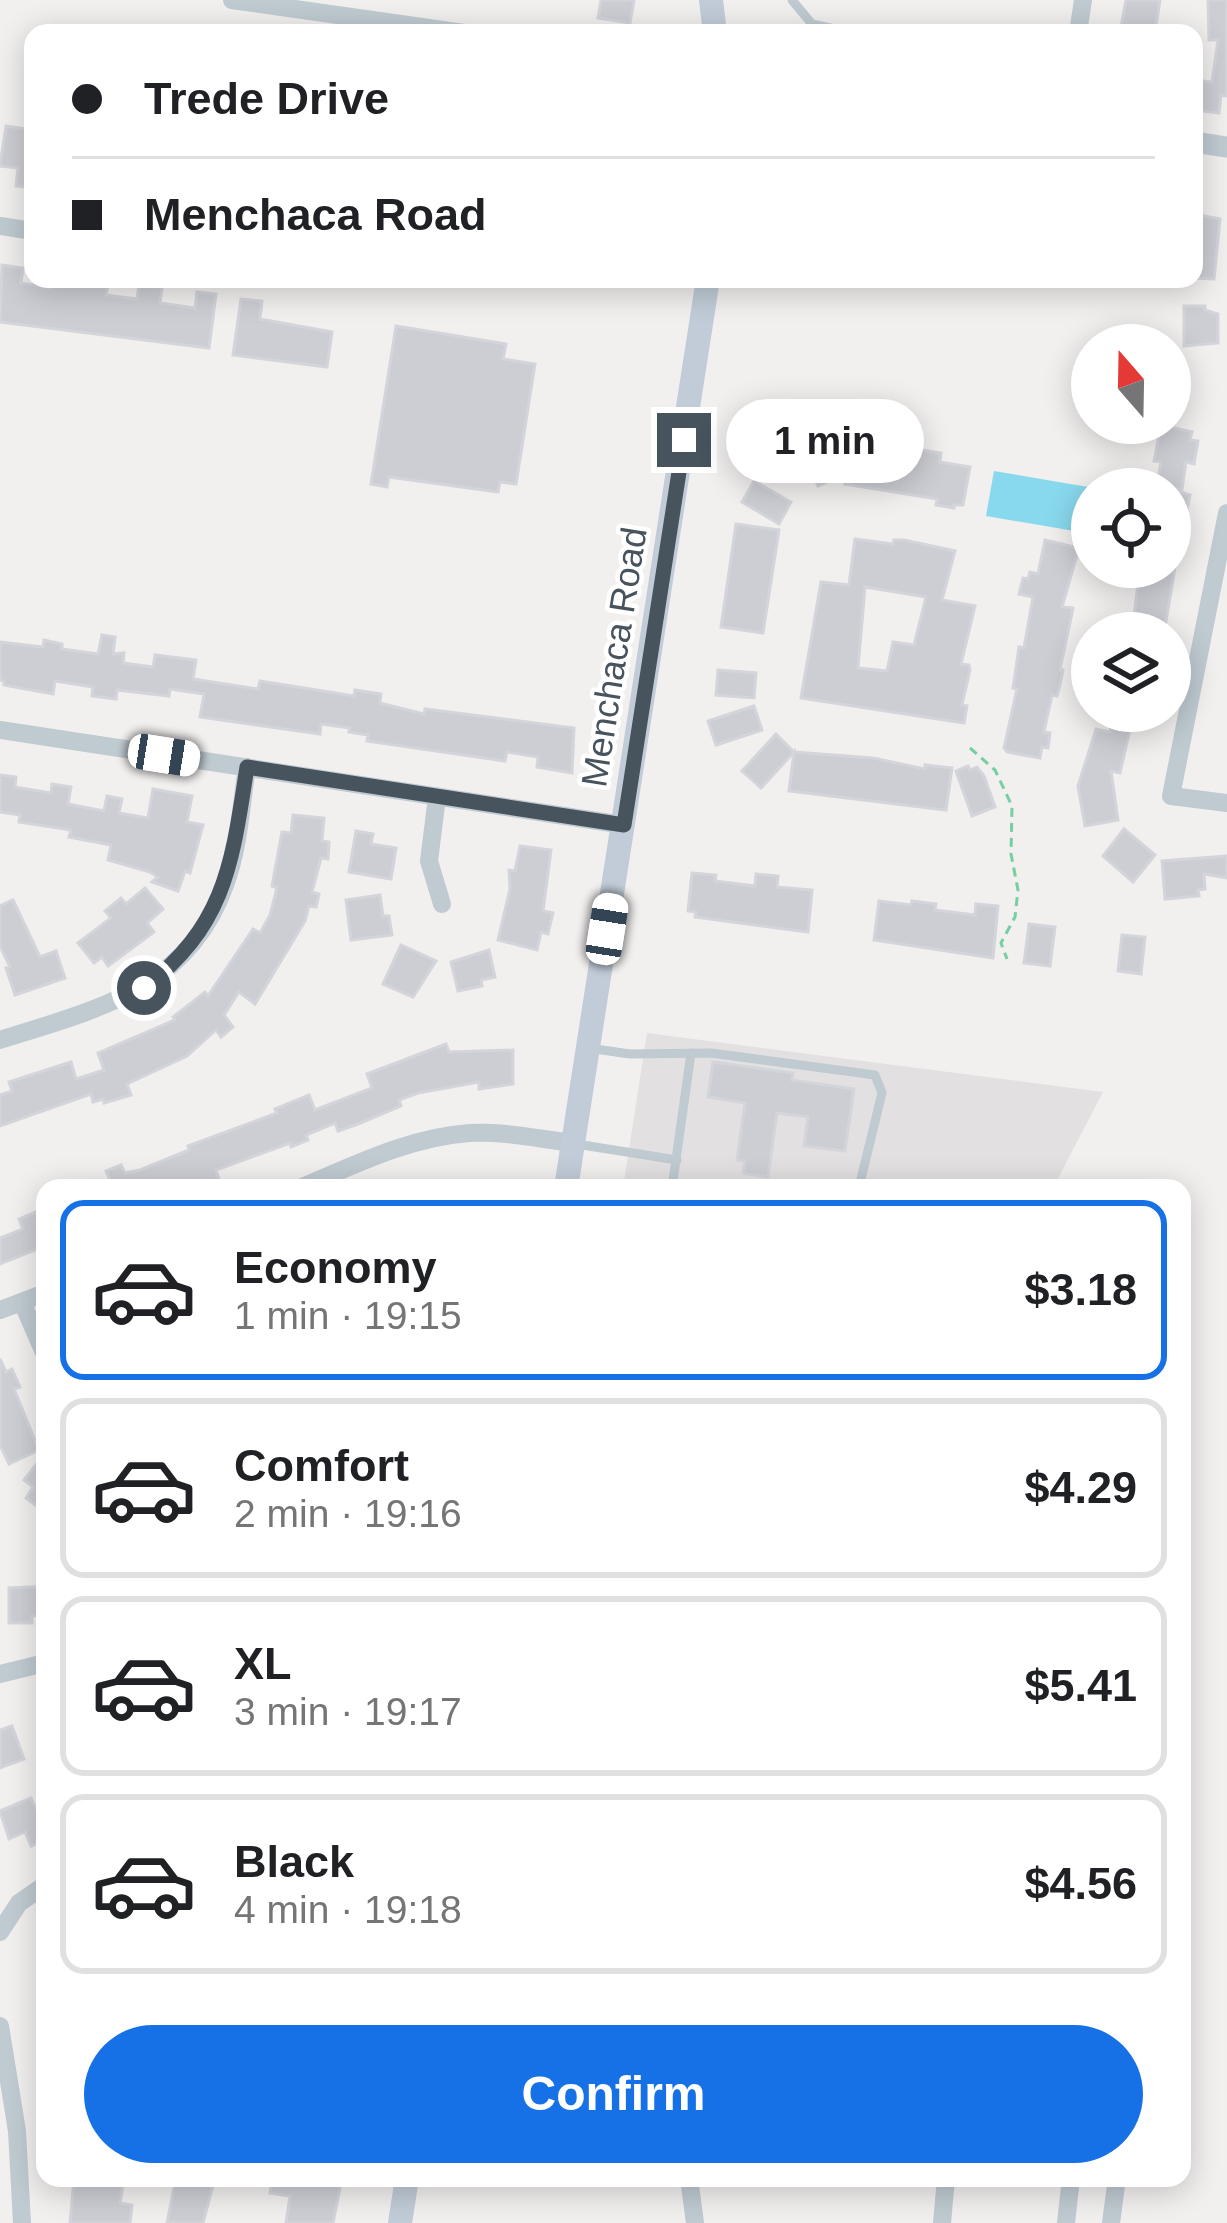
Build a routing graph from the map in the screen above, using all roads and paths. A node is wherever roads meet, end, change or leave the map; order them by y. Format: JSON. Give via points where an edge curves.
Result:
{"nodes":[{"id":1,"x":232,"y":0,"type":"edge"},
{"id":2,"x":792,"y":0,"type":"edge"},
{"id":3,"x":401,"y":24,"type":"edge"},
{"id":4,"x":812,"y":24,"type":"edge"},
{"id":5,"x":707,"y":288,"type":"edge"},
{"id":6,"x":1227,"y":513,"type":"edge"},
{"id":7,"x":0,"y":730,"type":"edge"},
{"id":8,"x":970,"y":748,"type":"dead end"},
{"id":9,"x":247,"y":767,"type":"junction"},
{"id":10,"x":437,"y":797,"type":"junction"},
{"id":11,"x":1227,"y":803,"type":"edge"},
{"id":12,"x":624,"y":825,"type":"junction"},
{"id":13,"x":442,"y":904,"type":"dead end"},
{"id":14,"x":1007,"y":959,"type":"dead end"},
{"id":15,"x":0,"y":1040,"type":"edge"},
{"id":16,"x":588,"y":1048,"type":"junction"},
{"id":17,"x":691,"y":1053,"type":"junction"},
{"id":18,"x":573,"y":1144,"type":"junction"},
{"id":19,"x":677,"y":1160,"type":"junction"},
{"id":20,"x":344,"y":1179,"type":"edge"},
{"id":21,"x":567,"y":1179,"type":"edge"},
{"id":22,"x":674,"y":1179,"type":"edge"},
{"id":23,"x":861,"y":1179,"type":"dead end"},
{"id":24,"x":36,"y":1297,"type":"edge"},
{"id":25,"x":22,"y":1302,"type":"junction"},
{"id":26,"x":0,"y":1310,"type":"edge"},
{"id":27,"x":36,"y":1334,"type":"edge"},
{"id":28,"x":36,"y":1665,"type":"edge"},
{"id":29,"x":0,"y":1674,"type":"edge"},
{"id":30,"x":36,"y":1891,"type":"edge"},
{"id":31,"x":0,"y":1932,"type":"edge"},
{"id":32,"x":0,"y":2026,"type":"edge"},
{"id":33,"x":406,"y":2187,"type":"edge"},
{"id":34,"x":690,"y":2187,"type":"edge"},
{"id":35,"x":945,"y":2187,"type":"edge"},
{"id":36,"x":1070,"y":2187,"type":"edge"},
{"id":37,"x":1116,"y":2187,"type":"edge"},
{"id":38,"x":22,"y":2223,"type":"edge"},
{"id":39,"x":400,"y":2223,"type":"edge"},
{"id":40,"x":694,"y":2223,"type":"edge"},
{"id":41,"x":942,"y":2223,"type":"edge"},
{"id":42,"x":1066,"y":2223,"type":"edge"},
{"id":43,"x":1111,"y":2223,"type":"edge"}],
"edges":[{"from":1,"to":3,"type":"street"},
{"from":2,"to":4,"type":"lane"},
{"from":5,"to":12,"type":"main road","name":"Menchaca Road"},
{"from":6,"to":11,"type":"street","via":[[1171,796]]},
{"from":7,"to":9,"type":"street"},
{"from":8,"to":14,"type":"path","via":[[995,770],[1012,806],[1018,890],[1001,943]]},
{"from":9,"to":10,"type":"street"},
{"from":9,"to":15,"type":"street","via":[[224,888],[186,950],[118,1001]]},
{"from":10,"to":12,"type":"street"},
{"from":10,"to":13,"type":"street","via":[[429,861]]},
{"from":12,"to":16,"type":"main road","name":"Menchaca Road"},
{"from":16,"to":17,"type":"lane"},
{"from":16,"to":18,"type":"main road","name":"Menchaca Road"},
{"from":17,"to":19,"type":"lane"},
{"from":17,"to":23,"type":"lane","via":[[875,1075],[882,1093]]},
{"from":18,"to":19,"type":"lane"},
{"from":18,"to":20,"type":"street","via":[[449,1135],[410,1144]]},
{"from":18,"to":21,"type":"main road","name":"Menchaca Road"},
{"from":19,"to":22,"type":"lane"},
{"from":24,"to":25,"type":"street"},
{"from":25,"to":26,"type":"street"},
{"from":25,"to":27,"type":"street"},
{"from":28,"to":29,"type":"street"},
{"from":30,"to":31,"type":"street"},
{"from":32,"to":38,"type":"street"},
{"from":33,"to":39,"type":"main road"},
{"from":34,"to":40,"type":"street"},
{"from":35,"to":41,"type":"street"},
{"from":36,"to":42,"type":"street"},
{"from":37,"to":43,"type":"street"}]}
